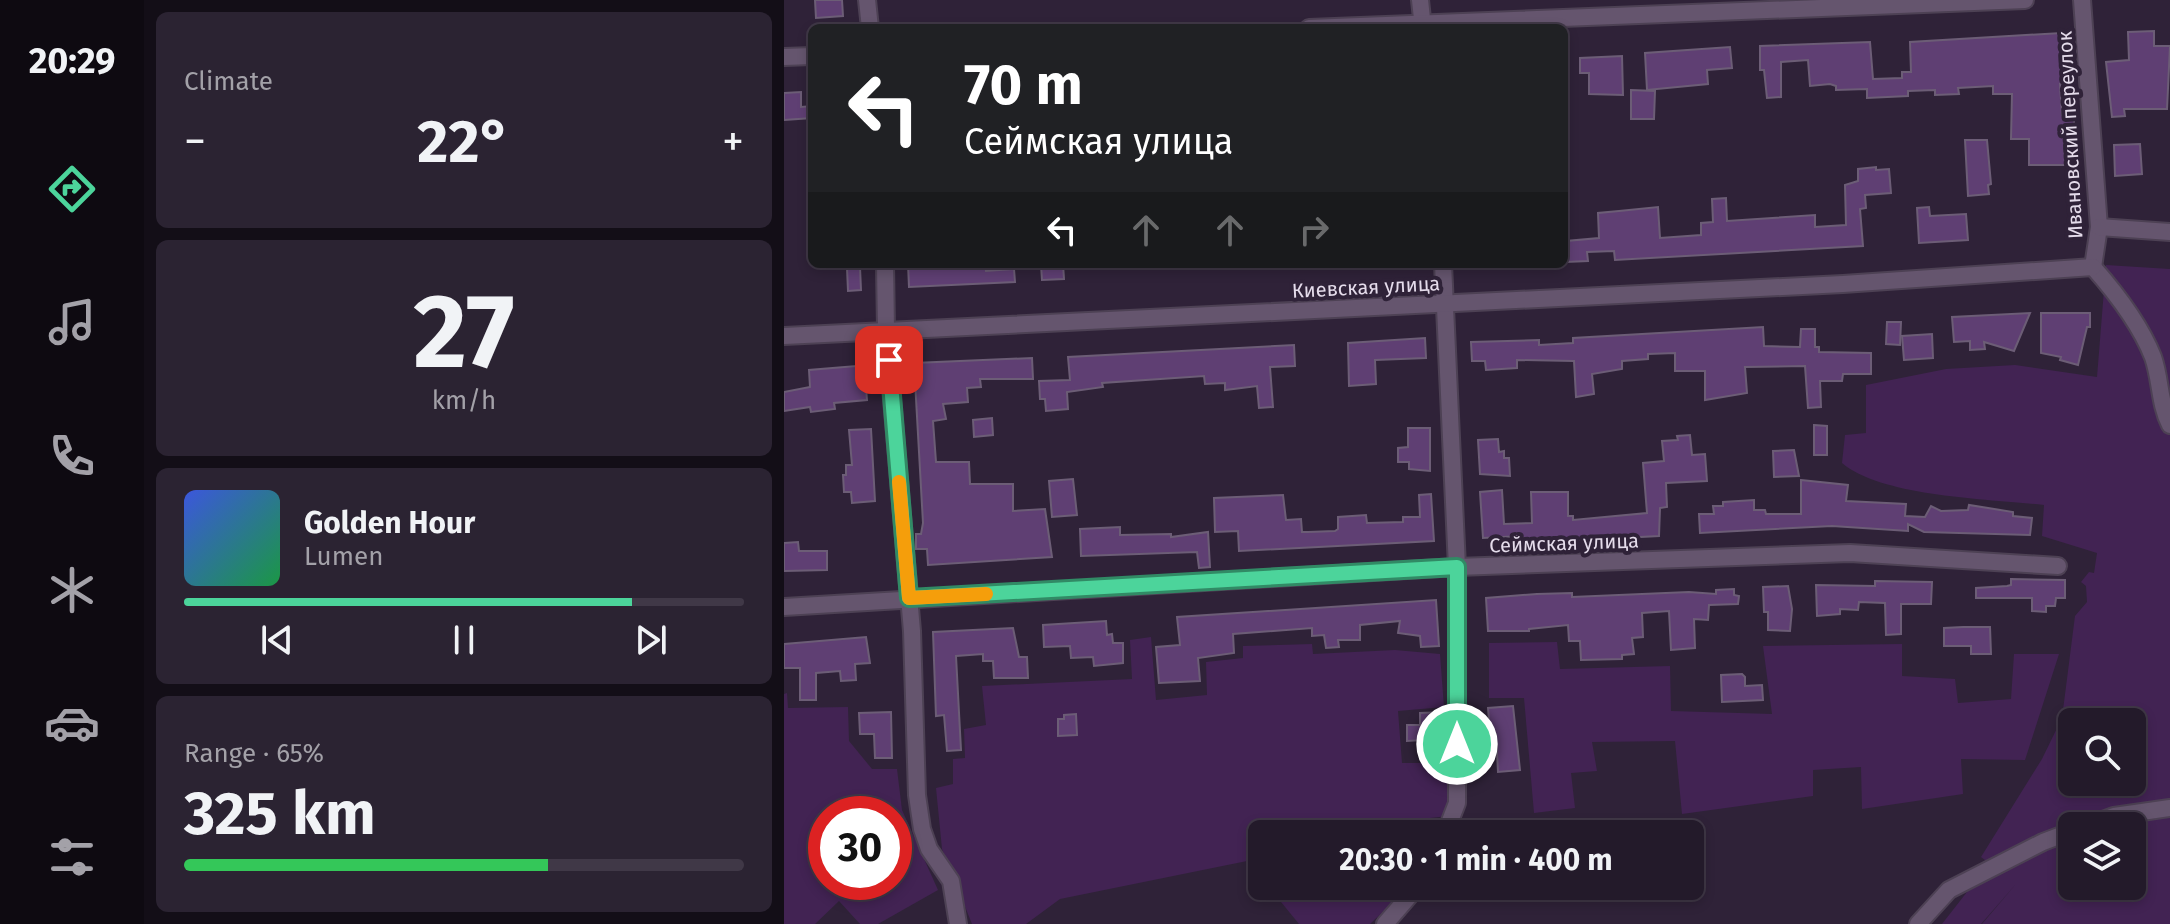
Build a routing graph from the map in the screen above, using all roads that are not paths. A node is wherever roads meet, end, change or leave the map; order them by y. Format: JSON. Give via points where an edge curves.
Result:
{"nodes":[{"id":1,"x":867,"y":0,"type":"edge"},
{"id":2,"x":1420,"y":0,"type":"edge"},
{"id":3,"x":2025,"y":0,"type":"edge"},
{"id":4,"x":2082,"y":0,"type":"edge"},
{"id":5,"x":870,"y":24,"type":"edge"},
{"id":6,"x":1422,"y":24,"type":"edge"},
{"id":7,"x":1446,"y":24,"type":"edge"},
{"id":8,"x":808,"y":56,"type":"edge"},
{"id":9,"x":784,"y":57,"type":"edge"},
{"id":10,"x":2099,"y":227,"type":"junction"},
{"id":11,"x":2170,"y":232,"type":"edge"},
{"id":12,"x":2093,"y":267,"type":"junction"},
{"id":13,"x":885,"y":268,"type":"edge"},
{"id":14,"x":1443,"y":268,"type":"edge"},
{"id":15,"x":1446,"y":303,"type":"junction"},
{"id":16,"x":886,"y":330,"type":"junction"},
{"id":17,"x":784,"y":336,"type":"edge"},
{"id":18,"x":2170,"y":425,"type":"edge"},
{"id":19,"x":2058,"y":566,"type":"dead end"},
{"id":20,"x":1457,"y":567,"type":"junction"},
{"id":21,"x":909,"y":598,"type":"junction"},
{"id":22,"x":784,"y":607,"type":"edge"},
{"id":23,"x":2170,"y":808,"type":"edge"},
{"id":24,"x":2142,"y":812,"type":"edge"},
{"id":25,"x":1450,"y":820,"type":"edge"},
{"id":26,"x":2058,"y":836,"type":"edge"},
{"id":27,"x":1406,"y":900,"type":"edge"},
{"id":28,"x":958,"y":924,"type":"edge"},
{"id":29,"x":1385,"y":924,"type":"edge"},
{"id":30,"x":1918,"y":924,"type":"edge"}],
"edges":[{"from":1,"to":5,"type":"street"},
{"from":2,"to":6,"type":"street"},
{"from":3,"to":7,"type":"street"},
{"from":4,"to":10,"type":"street","name":"Ивановский переулок"},
{"from":8,"to":9,"type":"street"},
{"from":10,"to":11,"type":"street"},
{"from":10,"to":12,"type":"street","name":"Ивановский переулок"},
{"from":12,"to":15,"type":"street","name":"Киевская улица"},
{"from":12,"to":18,"type":"street","via":[[2118,296],[2152,356],[2161,407]]},
{"from":13,"to":16,"type":"street"},
{"from":14,"to":15,"type":"street"},
{"from":15,"to":16,"type":"street","name":"Киевская улица"},
{"from":15,"to":20,"type":"street"},
{"from":16,"to":17,"type":"street","name":"Киевская улица"},
{"from":16,"to":21,"type":"street"},
{"from":19,"to":20,"type":"street","name":"Сеймская улица","via":[[1850,553]]},
{"from":20,"to":21,"type":"street","name":"Сеймская улица"},
{"from":20,"to":25,"type":"street","via":[[1457,803]]},
{"from":21,"to":22,"type":"street","name":"Сеймская улица"},
{"from":21,"to":28,"type":"street","via":[[921,818],[929,849],[951,881]]},
{"from":23,"to":24,"type":"street"},
{"from":26,"to":30,"type":"street","via":[[1949,890]]},
{"from":27,"to":29,"type":"street"}]}
